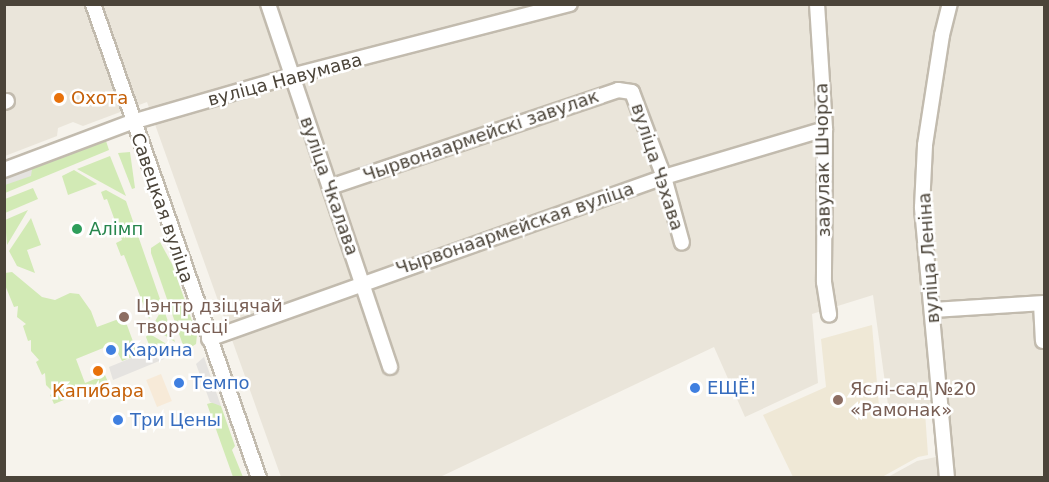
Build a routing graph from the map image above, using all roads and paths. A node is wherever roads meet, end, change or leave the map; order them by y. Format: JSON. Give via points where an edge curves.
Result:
{"nodes":[{"id":1,"x":93,"y":4,"type":"edge"},
{"id":2,"x":268,"y":4,"type":"edge"},
{"id":3,"x":570,"y":4,"type":"edge"},
{"id":4,"x":817,"y":4,"type":"edge"},
{"id":5,"x":950,"y":4,"type":"edge"},
{"id":6,"x":291,"y":76,"type":"junction"},
{"id":7,"x":632,"y":92,"type":"joint"},
{"id":8,"x":132,"y":122,"type":"junction"},
{"id":9,"x":825,"y":129,"type":"junction"},
{"id":10,"x":4,"y":170,"type":"edge"},
{"id":11,"x":664,"y":177,"type":"junction"},
{"id":12,"x":330,"y":187,"type":"junction"},
{"id":13,"x":682,"y":243,"type":"dead end"},
{"id":14,"x":363,"y":282,"type":"junction"},
{"id":15,"x":1043,"y":303,"type":"edge"},
{"id":16,"x":933,"y":310,"type":"junction"},
{"id":17,"x":829,"y":315,"type":"dead end"},
{"id":18,"x":209,"y":339,"type":"junction"},
{"id":19,"x":1043,"y":341,"type":"dead end"},
{"id":20,"x":390,"y":367,"type":"dead end"},
{"id":21,"x":259,"y":477,"type":"edge"},
{"id":22,"x":947,"y":477,"type":"edge"}],
"edges":[{"from":1,"to":8,"type":"street","name":"Савецкая вуліца"},
{"from":2,"to":6,"type":"street","name":"вуліца Чкалава"},
{"from":3,"to":6,"type":"street","name":"вуліца Навумава"},
{"from":4,"to":9,"type":"street","name":"завулак Шчорса"},
{"from":5,"to":16,"type":"street","name":"вуліца Леніна","via":[[925,145],[922,207]]},
{"from":6,"to":8,"type":"street","name":"вуліца Навумава"},
{"from":6,"to":12,"type":"street","name":"вуліца Чкалава"},
{"from":7,"to":11,"type":"street","name":"вуліца Чэхава"},
{"from":7,"to":12,"type":"street","name":"Чырвонаармейскі завулак","via":[[618,90]]},
{"from":8,"to":10,"type":"street","name":"вуліца Навумава"},
{"from":8,"to":18,"type":"street","name":"Савецкая вуліца"},
{"from":9,"to":11,"type":"street","name":"Чырвонаармейская вуліца"},
{"from":9,"to":17,"type":"street","name":"завулак Шчорса","via":[[824,282]]},
{"from":11,"to":13,"type":"street","name":"вуліца Чэхава"},
{"from":11,"to":14,"type":"street","name":"Чырвонаармейская вуліца"},
{"from":12,"to":14,"type":"street","name":"вуліца Чкалава"},
{"from":14,"to":18,"type":"street","name":"Чырвонаармейская вуліца"},
{"from":14,"to":20,"type":"street","name":"вуліца Чкалава"},
{"from":15,"to":16,"type":"street"},
{"from":15,"to":19,"type":"street"},
{"from":16,"to":22,"type":"street","name":"вуліца Леніна"},
{"from":18,"to":21,"type":"street","name":"Савецкая вуліца"}]}
